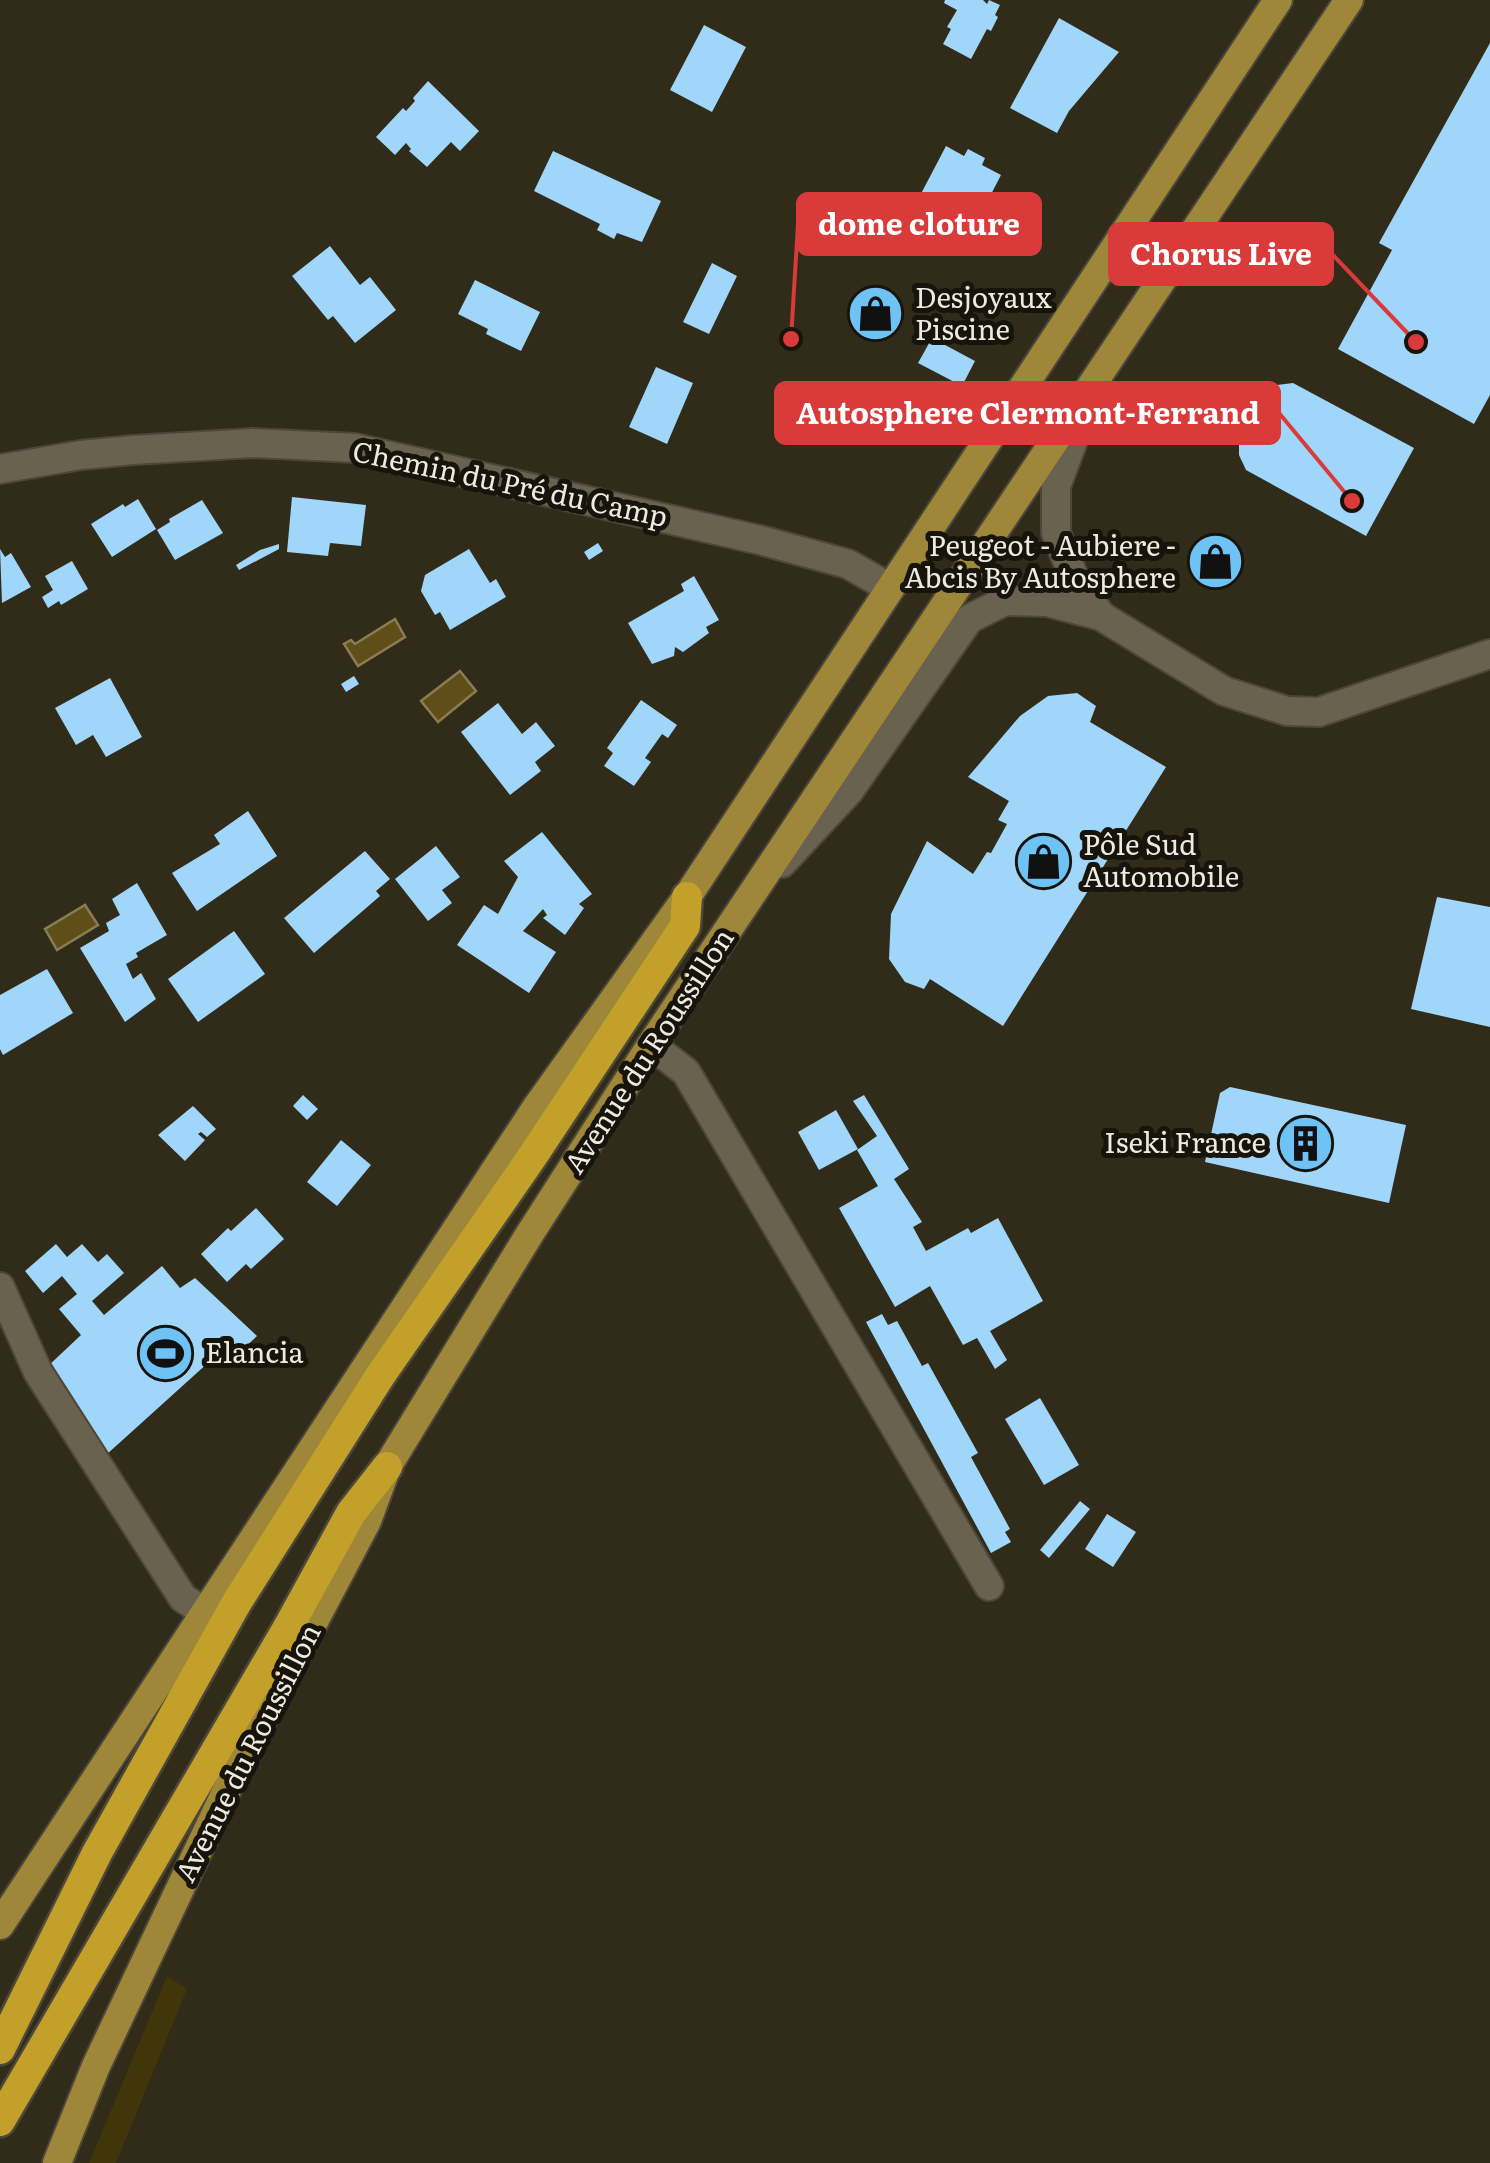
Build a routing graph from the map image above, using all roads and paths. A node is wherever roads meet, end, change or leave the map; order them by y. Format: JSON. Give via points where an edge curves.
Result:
{"nodes":[{"id":1,"x":1278,"y":0,"type":"edge"},
{"id":2,"x":1350,"y":0,"type":"edge"},
{"id":3,"x":1095,"y":384,"type":"junction"},
{"id":4,"x":0,"y":469,"type":"edge"},
{"id":5,"x":890,"y":588,"type":"junction"},
{"id":6,"x":1101,"y":616,"type":"junction"},
{"id":7,"x":1490,"y":654,"type":"edge"},
{"id":8,"x":687,"y":898,"type":"junction"},
{"id":9,"x":748,"y":900,"type":"junction"},
{"id":10,"x":651,"y":1045,"type":"junction"},
{"id":11,"x":0,"y":1287,"type":"edge"},
{"id":12,"x":387,"y":1466,"type":"junction"},
{"id":13,"x":989,"y":1586,"type":"dead end"},
{"id":14,"x":204,"y":1612,"type":"junction"},
{"id":15,"x":0,"y":1925,"type":"edge"},
{"id":16,"x":0,"y":2050,"type":"edge"},
{"id":17,"x":0,"y":2121,"type":"edge"},
{"id":18,"x":57,"y":2163,"type":"edge"}],
"edges":[{"from":1,"to":5,"type":"main road","name":"Avenue du Roussillon"},
{"from":2,"to":3,"type":"main road","name":"Avenue du Roussillon"},
{"from":3,"to":6,"type":"street","via":[[1056,486],[1056,533],[1073,575]]},
{"from":3,"to":9,"type":"main road","name":"Avenue du Roussillon"},
{"from":4,"to":5,"type":"street","name":"Chemin du Pré du Camp","via":[[133,450],[355,448],[760,540],[848,564]]},
{"from":5,"to":8,"type":"main road","name":"Avenue du Roussillon"},
{"from":6,"to":7,"type":"street","via":[[1224,690],[1287,712],[1319,712]]},
{"from":6,"to":9,"type":"street","via":[[1047,602],[1005,601],[969,619],[849,791]]},
{"from":8,"to":14,"type":"main road","name":"Avenue du Roussillon","via":[[536,1108]]},
{"from":8,"to":16,"type":"highway","via":[[685,926],[380,1376],[237,1602],[97,1852]]},
{"from":9,"to":10,"type":"main road","name":"Avenue du Roussillon"},
{"from":10,"to":12,"type":"main road","name":"Avenue du Roussillon"},
{"from":10,"to":13,"type":"street","via":[[686,1072]]},
{"from":11,"to":14,"type":"street","via":[[38,1372],[183,1598]]},
{"from":12,"to":17,"type":"highway","via":[[351,1513]]},
{"from":12,"to":18,"type":"main road","name":"Avenue du Roussillon","via":[[367,1521],[241,1760],[112,2030]]},
{"from":14,"to":15,"type":"main road","name":"Avenue du Roussillon"}]}
